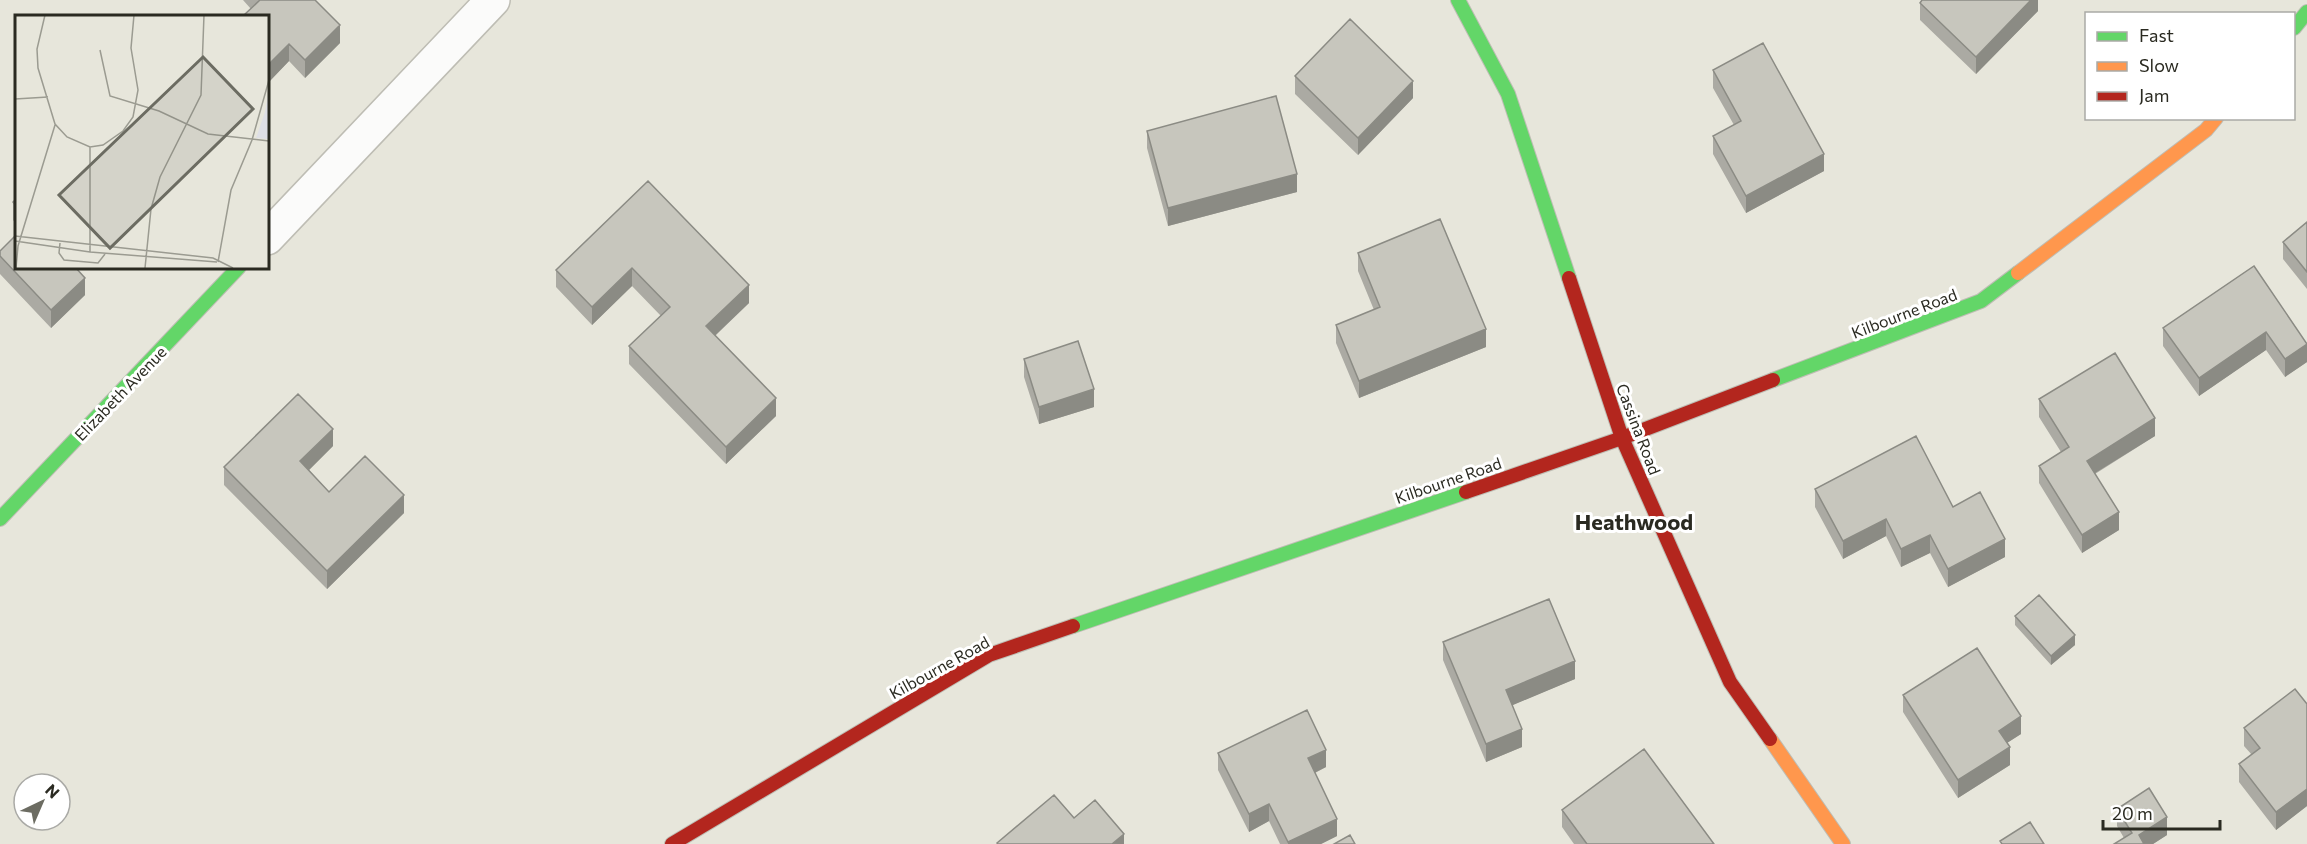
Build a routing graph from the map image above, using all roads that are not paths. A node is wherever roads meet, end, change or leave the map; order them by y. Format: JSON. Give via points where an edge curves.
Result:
{"nodes":[{"id":1,"x":493,"y":0,"type":"edge"},
{"id":2,"x":1458,"y":0,"type":"edge"},
{"id":3,"x":2307,"y":12,"type":"edge"},
{"id":4,"x":2295,"y":27,"type":"edge"},
{"id":5,"x":2214,"y":120,"type":"edge"},
{"id":6,"x":268,"y":237,"type":"edge"},
{"id":7,"x":238,"y":268,"type":"edge"},
{"id":8,"x":1622,"y":438,"type":"junction"},
{"id":9,"x":0,"y":519,"type":"edge"},
{"id":10,"x":672,"y":844,"type":"edge"},
{"id":11,"x":1843,"y":844,"type":"edge"}],
"edges":[{"from":1,"to":6,"type":"street"},
{"from":2,"to":8,"type":"street","name":"Cassina Road","via":[[1508,94]]},
{"from":3,"to":4,"type":"street"},
{"from":5,"to":8,"type":"street","name":"Kilbourne Road","via":[[1981,302]]},
{"from":7,"to":9,"type":"street","name":"Elizabeth Avenue"},
{"from":8,"to":10,"type":"street","name":"Kilbourne Road","via":[[988,655]]},
{"from":8,"to":11,"type":"street","name":"Cassina Road","via":[[1731,682]]}]}
